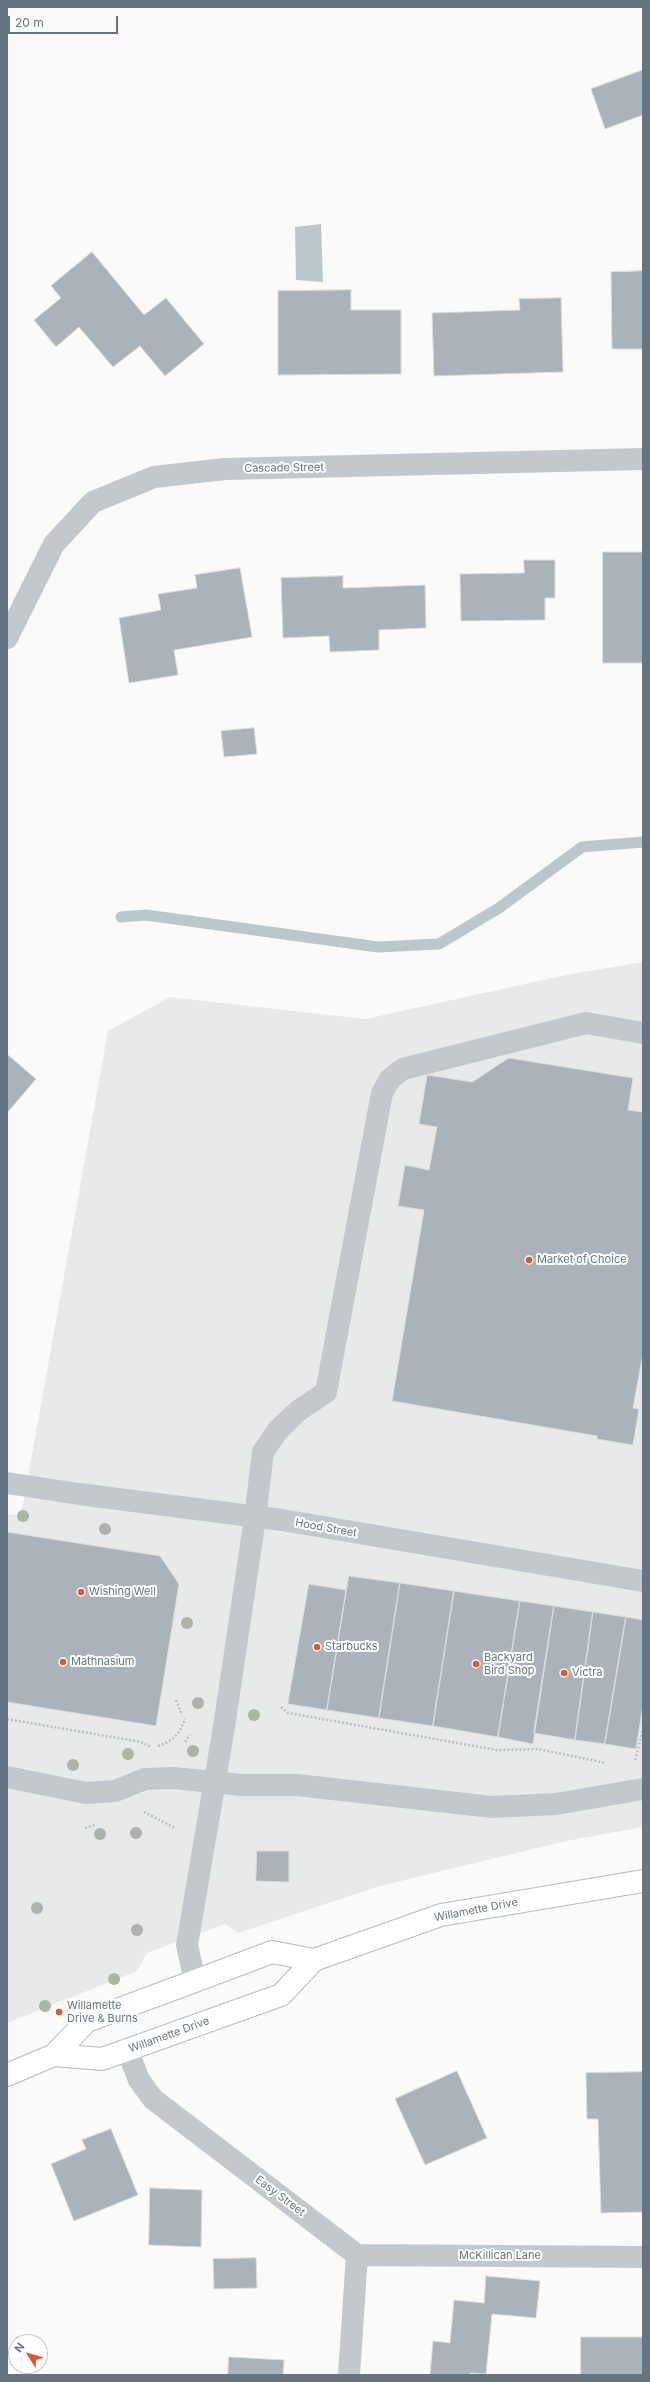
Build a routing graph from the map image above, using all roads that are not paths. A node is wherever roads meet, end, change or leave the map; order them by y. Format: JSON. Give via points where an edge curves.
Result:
{"nodes":[{"id":1,"x":643,"y":459,"type":"edge"},
{"id":2,"x":7,"y":638,"type":"edge"},
{"id":3,"x":643,"y":1033,"type":"edge"},
{"id":4,"x":7,"y":1483,"type":"edge"},
{"id":5,"x":255,"y":1518,"type":"junction"},
{"id":6,"x":643,"y":1581,"type":"edge"},
{"id":7,"x":7,"y":1777,"type":"edge"},
{"id":8,"x":213,"y":1783,"type":"junction"},
{"id":9,"x":643,"y":1789,"type":"edge"},
{"id":10,"x":643,"y":1881,"type":"edge"},
{"id":11,"x":314,"y":1960,"type":"junction"},
{"id":12,"x":195,"y":1981,"type":"junction"},
{"id":13,"x":128,"y":2049,"type":"junction"},
{"id":14,"x":54,"y":2055,"type":"junction"},
{"id":15,"x":7,"y":2076,"type":"edge"},
{"id":16,"x":357,"y":2255,"type":"junction"},
{"id":17,"x":643,"y":2257,"type":"edge"},
{"id":18,"x":348,"y":2375,"type":"edge"}],
"edges":[{"from":1,"to":2,"type":"street","name":"Cascade Street","via":[[225,469],[154,477],[93,502],[54,544]]},
{"from":3,"to":5,"type":"street","via":[[586,1024],[403,1069],[390,1079],[382,1093],[326,1392],[298,1411],[278,1430],[263,1452]]},
{"from":4,"to":5,"type":"street","name":"Hood Street"},
{"from":5,"to":6,"type":"street","name":"Hood Street","via":[[282,1520]]},
{"from":5,"to":8,"type":"street","via":[[224,1727]]},
{"from":7,"to":8,"type":"street","via":[[86,1793],[115,1791],[146,1779],[173,1778]]},
{"from":8,"to":9,"type":"street","via":[[296,1785],[492,1807],[556,1804]]},
{"from":8,"to":12,"type":"street","via":[[188,1944]]},
{"from":10,"to":11,"type":"main road","name":"Willamette Drive","via":[[441,1915]]},
{"from":11,"to":12,"type":"main road","name":"Willamette Drive","via":[[272,1952]]},
{"from":11,"to":13,"type":"main road","name":"Willamette Drive","via":[[281,1995]]},
{"from":12,"to":14,"type":"main road","name":"Willamette Drive","via":[[88,2021]]},
{"from":13,"to":14,"type":"main road","name":"Willamette Drive","via":[[102,2059]]},
{"from":13,"to":16,"type":"street","name":"Easy Street","via":[[139,2080],[153,2099]]},
{"from":14,"to":15,"type":"main road","name":"Willamette Drive"},
{"from":16,"to":17,"type":"street","name":"McKillican Lane"},
{"from":16,"to":18,"type":"street"}]}
